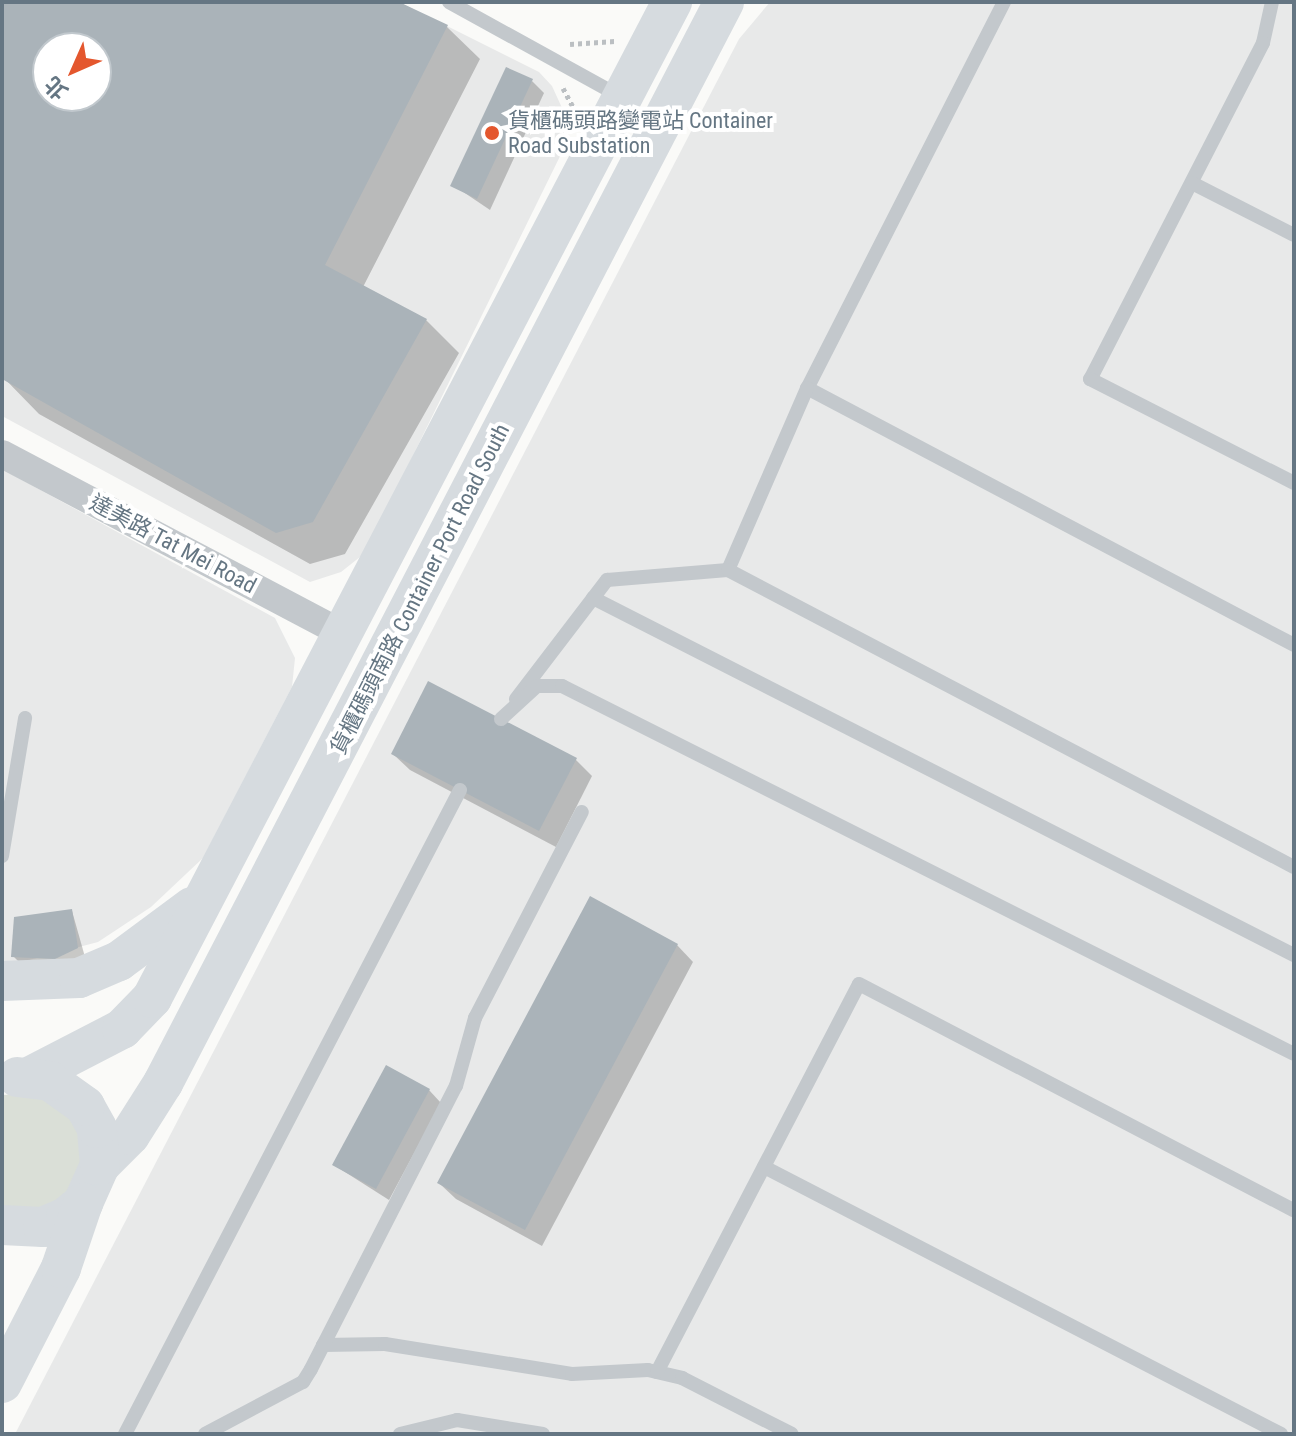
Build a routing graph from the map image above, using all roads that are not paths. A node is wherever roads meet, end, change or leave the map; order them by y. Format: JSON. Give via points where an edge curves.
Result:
{"nodes":[{"id":1,"x":449,"y":2,"type":"edge"},
{"id":2,"x":672,"y":2,"type":"edge"},
{"id":3,"x":724,"y":2,"type":"edge"},
{"id":4,"x":1004,"y":2,"type":"edge"},
{"id":5,"x":1272,"y":2,"type":"edge"},
{"id":6,"x":622,"y":97,"type":"junction"},
{"id":7,"x":1192,"y":183,"type":"junction"},
{"id":8,"x":1294,"y":235,"type":"edge"},
{"id":9,"x":807,"y":388,"type":"junction"},
{"id":10,"x":2,"y":454,"type":"edge"},
{"id":11,"x":1294,"y":483,"type":"edge"},
{"id":12,"x":728,"y":570,"type":"junction"},
{"id":13,"x":593,"y":598,"type":"junction"},
{"id":14,"x":344,"y":634,"type":"junction"},
{"id":15,"x":1294,"y":645,"type":"edge"},
{"id":16,"x":516,"y":699,"type":"junction"},
{"id":17,"x":25,"y":718,"type":"dead end"},
{"id":18,"x":501,"y":719,"type":"dead end"},
{"id":19,"x":460,"y":790,"type":"dead end"},
{"id":20,"x":582,"y":812,"type":"dead end"},
{"id":21,"x":2,"y":856,"type":"edge"},
{"id":22,"x":1294,"y":867,"type":"edge"},
{"id":23,"x":209,"y":892,"type":"junction"},
{"id":24,"x":1294,"y":955,"type":"edge"},
{"id":25,"x":2,"y":981,"type":"edge"},
{"id":26,"x":1294,"y":1054,"type":"edge"},
{"id":27,"x":11,"y":1077,"type":"edge"},
{"id":28,"x":100,"y":1165,"type":"junction"},
{"id":29,"x":764,"y":1167,"type":"junction"},
{"id":30,"x":83,"y":1203,"type":"junction"},
{"id":31,"x":1294,"y":1210,"type":"edge"},
{"id":32,"x":2,"y":1225,"type":"edge"},
{"id":33,"x":323,"y":1345,"type":"junction"},
{"id":34,"x":657,"y":1372,"type":"junction"},
{"id":35,"x":2,"y":1383,"type":"edge"},
{"id":36,"x":125,"y":1434,"type":"edge"},
{"id":37,"x":205,"y":1434,"type":"edge"},
{"id":38,"x":400,"y":1434,"type":"edge"},
{"id":39,"x":543,"y":1434,"type":"edge"},
{"id":40,"x":792,"y":1434,"type":"edge"},
{"id":41,"x":1281,"y":1434,"type":"edge"}],
"edges":[{"from":1,"to":6,"type":"lane"},
{"from":2,"to":6,"type":"street","name":"貨櫃碼頭南路 Container Port Road South"},
{"from":3,"to":28,"type":"street","name":"貨櫃碼頭南路 Container Port Road South","via":[[163,1083],[130,1135]]},
{"from":4,"to":9,"type":"lane"},
{"from":5,"to":7,"type":"lane","via":[[1263,43]]},
{"from":6,"to":14,"type":"street","name":"貨櫃碼頭南路 Container Port Road South"},
{"from":7,"to":8,"type":"lane"},
{"from":7,"to":11,"type":"lane","via":[[1090,379]]},
{"from":9,"to":12,"type":"lane"},
{"from":9,"to":15,"type":"lane"},
{"from":10,"to":14,"type":"street","name":"達美路 Tat Mei Road"},
{"from":12,"to":13,"type":"lane","via":[[607,580]]},
{"from":12,"to":22,"type":"lane"},
{"from":13,"to":16,"type":"lane"},
{"from":13,"to":24,"type":"lane"},
{"from":14,"to":23,"type":"street","name":"貨櫃碼頭南路 Container Port Road South"},
{"from":16,"to":18,"type":"lane"},
{"from":16,"to":26,"type":"lane","via":[[537,686],[587,698]]},
{"from":17,"to":21,"type":"lane"},
{"from":19,"to":36,"type":"lane"},
{"from":20,"to":33,"type":"lane","via":[[475,1018],[456,1086]]},
{"from":23,"to":25,"type":"street","via":[[119,961],[41,984]]},
{"from":23,"to":27,"type":"street","name":"貨櫃碼頭南路 Container Port Road South","via":[[138,1016]]},
{"from":27,"to":28,"type":"street","via":[[50,1081],[85,1106],[97,1128]]},
{"from":28,"to":30,"type":"street"},
{"from":29,"to":31,"type":"lane","via":[[859,984]]},
{"from":29,"to":34,"type":"lane"},
{"from":29,"to":41,"type":"lane"},
{"from":30,"to":32,"type":"street","via":[[43,1227]]},
{"from":30,"to":35,"type":"street","via":[[61,1268]]},
{"from":33,"to":34,"type":"lane","via":[[385,1344],[572,1374]]},
{"from":33,"to":37,"type":"lane","via":[[303,1382]]},
{"from":34,"to":40,"type":"lane"},
{"from":38,"to":39,"type":"lane","via":[[457,1420]]}]}
